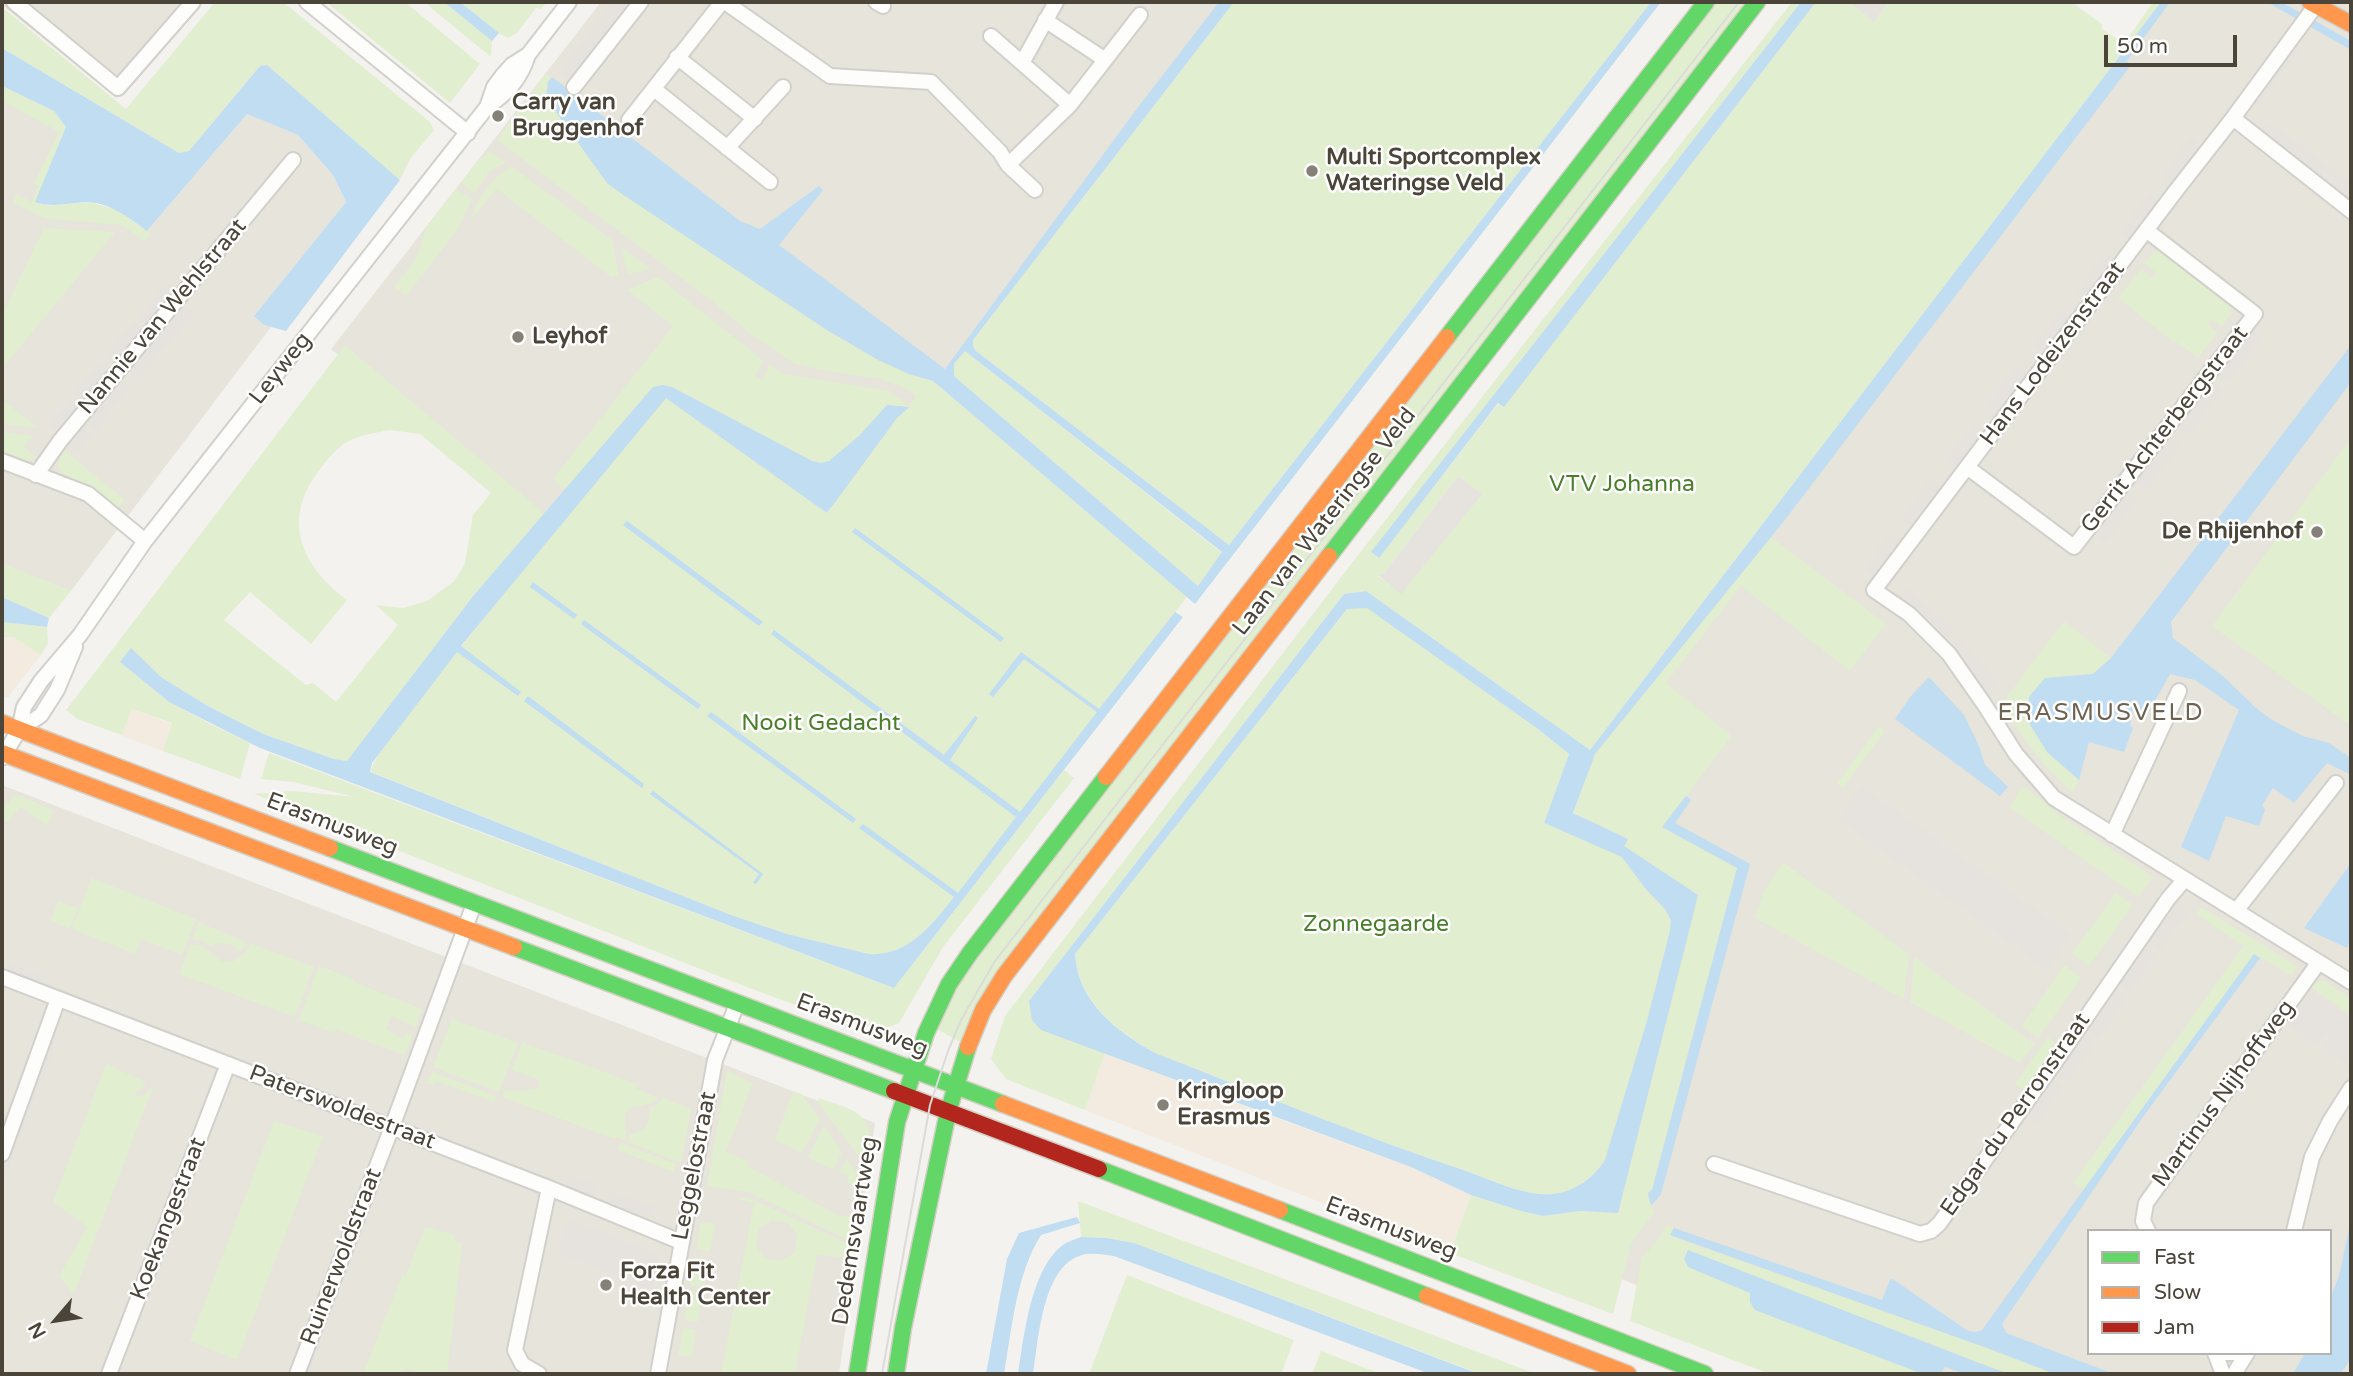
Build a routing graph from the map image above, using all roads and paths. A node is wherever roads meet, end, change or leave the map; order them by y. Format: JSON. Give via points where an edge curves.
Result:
{"nodes":[{"id":1,"x":14,"y":2,"type":"edge"},
{"id":2,"x":193,"y":2,"type":"edge"},
{"id":3,"x":307,"y":2,"type":"edge"},
{"id":4,"x":569,"y":2,"type":"edge"},
{"id":5,"x":641,"y":2,"type":"edge"},
{"id":6,"x":723,"y":2,"type":"edge"},
{"id":7,"x":1056,"y":2,"type":"edge"},
{"id":8,"x":1706,"y":2,"type":"edge"},
{"id":9,"x":1757,"y":2,"type":"edge"},
{"id":10,"x":2310,"y":12,"type":"edge"},
{"id":11,"x":1140,"y":15,"type":"dead end"},
{"id":12,"x":1045,"y":20,"type":"junction"},
{"id":13,"x":2351,"y":24,"type":"edge"},
{"id":14,"x":991,"y":36,"type":"dead end"},
{"id":15,"x":677,"y":57,"type":"junction"},
{"id":16,"x":1104,"y":59,"type":"junction"},
{"id":17,"x":1022,"y":63,"type":"junction"},
{"id":18,"x":574,"y":87,"type":"dead end"},
{"id":19,"x":783,"y":87,"type":"dead end"},
{"id":20,"x":654,"y":89,"type":"junction"},
{"id":21,"x":1070,"y":104,"type":"junction"},
{"id":22,"x":2233,"y":118,"type":"junction"},
{"id":23,"x":755,"y":119,"type":"junction"},
{"id":24,"x":629,"y":120,"type":"dead end"},
{"id":25,"x":468,"y":133,"type":"junction"},
{"id":26,"x":727,"y":148,"type":"junction"},
{"id":27,"x":293,"y":160,"type":"dead end"},
{"id":28,"x":1008,"y":165,"type":"junction"},
{"id":29,"x":770,"y":182,"type":"dead end"},
{"id":30,"x":1035,"y":190,"type":"dead end"},
{"id":31,"x":2351,"y":211,"type":"edge"},
{"id":32,"x":2146,"y":230,"type":"junction"},
{"id":33,"x":2,"y":461,"type":"edge"},
{"id":34,"x":1967,"y":467,"type":"junction"},
{"id":35,"x":36,"y":475,"type":"junction"},
{"id":36,"x":145,"y":541,"type":"junction"},
{"id":37,"x":2179,"y":691,"type":"dead end"},
{"id":38,"x":2,"y":723,"type":"edge"},
{"id":39,"x":19,"y":730,"type":"junction"},
{"id":40,"x":3,"y":755,"type":"edge"},
{"id":41,"x":2336,"y":783,"type":"dead end"},
{"id":42,"x":2112,"y":835,"type":"junction"},
{"id":43,"x":2185,"y":880,"type":"junction"},
{"id":44,"x":474,"y":904,"type":"junction"},
{"id":45,"x":2236,"y":911,"type":"junction"},
{"id":46,"x":466,"y":929,"type":"junction"},
{"id":47,"x":2319,"y":962,"type":"junction"},
{"id":48,"x":2,"y":977,"type":"edge"},
{"id":49,"x":2351,"y":982,"type":"edge"},
{"id":50,"x":58,"y":999,"type":"junction"},
{"id":51,"x":737,"y":1004,"type":"junction"},
{"id":52,"x":727,"y":1028,"type":"junction"},
{"id":53,"x":228,"y":1064,"type":"junction"},
{"id":54,"x":913,"y":1070,"type":"junction"},
{"id":55,"x":956,"y":1086,"type":"junction"},
{"id":56,"x":2351,"y":1088,"type":"edge"},
{"id":57,"x":905,"y":1096,"type":"junction"},
{"id":58,"x":948,"y":1112,"type":"junction"},
{"id":59,"x":392,"y":1127,"type":"junction"},
{"id":60,"x":2,"y":1154,"type":"edge"},
{"id":61,"x":1714,"y":1164,"type":"dead end"},
{"id":62,"x":550,"y":1188,"type":"junction"},
{"id":63,"x":2147,"y":1229,"type":"edge"},
{"id":64,"x":2294,"y":1229,"type":"edge"},
{"id":65,"x":681,"y":1242,"type":"junction"},
{"id":66,"x":1618,"y":1341,"type":"junction"},
{"id":67,"x":2216,"y":1355,"type":"edge"},
{"id":68,"x":2246,"y":1355,"type":"edge"},
{"id":69,"x":1610,"y":1371,"type":"edge"},
{"id":70,"x":109,"y":1374,"type":"edge"},
{"id":71,"x":297,"y":1374,"type":"edge"},
{"id":72,"x":539,"y":1374,"type":"edge"},
{"id":73,"x":658,"y":1374,"type":"edge"},
{"id":74,"x":857,"y":1374,"type":"edge"},
{"id":75,"x":896,"y":1374,"type":"edge"},
{"id":76,"x":1629,"y":1374,"type":"edge"},
{"id":77,"x":1705,"y":1374,"type":"edge"},
{"id":78,"x":2223,"y":1374,"type":"edge"},
{"id":79,"x":2234,"y":1374,"type":"edge"}],
"edges":[{"from":1,"to":2,"type":"street","via":[[118,88]]},
{"from":3,"to":25,"type":"street"},
{"from":4,"to":25,"type":"street","name":"Leyweg","via":[[528,54],[503,75]]},
{"from":5,"to":18,"type":"street"},
{"from":6,"to":15,"type":"street"},
{"from":6,"to":28,"type":"street","via":[[830,76],[931,82]]},
{"from":7,"to":12,"type":"street"},
{"from":8,"to":54,"type":"main road","name":"Laan van Wateringse Veld","via":[[970,953],[944,995]]},
{"from":9,"to":55,"type":"main road","name":"Laan van Wateringse Veld","via":[[1004,976],[983,1010]]},
{"from":10,"to":13,"type":"main road"},
{"from":10,"to":22,"type":"street","name":"Hans Lodeizenstraat"},
{"from":11,"to":16,"type":"street"},
{"from":12,"to":16,"type":"street"},
{"from":12,"to":17,"type":"street"},
{"from":14,"to":17,"type":"street"},
{"from":15,"to":20,"type":"street"},
{"from":15,"to":23,"type":"street"},
{"from":16,"to":21,"type":"street"},
{"from":17,"to":21,"type":"street"},
{"from":19,"to":23,"type":"street"},
{"from":20,"to":24,"type":"street"},
{"from":20,"to":26,"type":"street"},
{"from":21,"to":28,"type":"street"},
{"from":22,"to":31,"type":"street"},
{"from":22,"to":32,"type":"street","name":"Hans Lodeizenstraat"},
{"from":23,"to":26,"type":"street"},
{"from":25,"to":36,"type":"street","name":"Leyweg"},
{"from":26,"to":29,"type":"street"},
{"from":27,"to":35,"type":"street","name":"Nannie van Wehlstraat"},
{"from":28,"to":30,"type":"street"},
{"from":32,"to":34,"type":"street","name":"Hans Lodeizenstraat"},
{"from":32,"to":34,"type":"street","name":"Gerrit Achterbergstraat","via":[[2255,314],[2074,547]]},
{"from":33,"to":35,"type":"street"},
{"from":34,"to":42,"type":"street","name":"Hans Lodeizenstraat","via":[[1874,590],[1909,614],[1949,654],[2016,754],[2053,797]]},
{"from":35,"to":36,"type":"street","via":[[88,494]]},
{"from":36,"to":39,"type":"street","name":"Leyweg","via":[[80,635],[41,715]]},
{"from":37,"to":42,"type":"street"},
{"from":38,"to":39,"type":"main road","name":"Erasmusweg"},
{"from":39,"to":40,"type":"street","name":"Leyweg"},
{"from":39,"to":44,"type":"main road","name":"Erasmusweg"},
{"from":40,"to":46,"type":"main road"},
{"from":41,"to":45,"type":"street"},
{"from":42,"to":43,"type":"street"},
{"from":43,"to":45,"type":"street"},
{"from":43,"to":61,"type":"street","name":"Edgar du Perronstraat","via":[[1931,1231],[1920,1234]]},
{"from":44,"to":46,"type":"street","name":"Ruinerwoldstraat"},
{"from":44,"to":51,"type":"main road","name":"Erasmusweg"},
{"from":45,"to":47,"type":"street"},
{"from":46,"to":52,"type":"main road"},
{"from":46,"to":59,"type":"street","name":"Ruinerwoldstraat"},
{"from":47,"to":49,"type":"street"},
{"from":47,"to":63,"type":"street","name":"Martinus Nijhoffweg","via":[[2147,1203],[2143,1221]]},
{"from":48,"to":50,"type":"street","name":"Paterswoldestraat"},
{"from":50,"to":53,"type":"street","name":"Paterswoldestraat"},
{"from":50,"to":60,"type":"street"},
{"from":51,"to":52,"type":"street","name":"Leggelostraat"},
{"from":51,"to":54,"type":"main road","name":"Erasmusweg"},
{"from":52,"to":57,"type":"main road"},
{"from":52,"to":65,"type":"street","name":"Leggelostraat","via":[[715,1060]]},
{"from":53,"to":59,"type":"street","name":"Paterswoldestraat"},
{"from":53,"to":70,"type":"street","name":"Koekangestraat"},
{"from":54,"to":55,"type":"main road","name":"Erasmusweg"},
{"from":54,"to":57,"type":"main road","name":"Laan van Wateringse Veld"},
{"from":55,"to":58,"type":"main road","name":"Laan van Wateringse Veld"},
{"from":55,"to":66,"type":"main road","name":"Erasmusweg"},
{"from":56,"to":64,"type":"street","via":[[2312,1157]]},
{"from":57,"to":58,"type":"main road"},
{"from":57,"to":74,"type":"main road","name":"Dedemsvaartweg"},
{"from":58,"to":69,"type":"main road"},
{"from":58,"to":75,"type":"main road"},
{"from":59,"to":62,"type":"street","name":"Paterswoldestraat"},
{"from":59,"to":71,"type":"street","name":"Ruinerwoldstraat"},
{"from":62,"to":65,"type":"street","name":"Paterswoldestraat"},
{"from":62,"to":72,"type":"street","via":[[515,1350],[522,1364]]},
{"from":65,"to":73,"type":"street","name":"Leggelostraat"},
{"from":66,"to":69,"type":"street"},
{"from":66,"to":77,"type":"main road","name":"Erasmusweg"},
{"from":67,"to":78,"type":"street"},
{"from":68,"to":79,"type":"street"},
{"from":69,"to":76,"type":"main road"}]}
